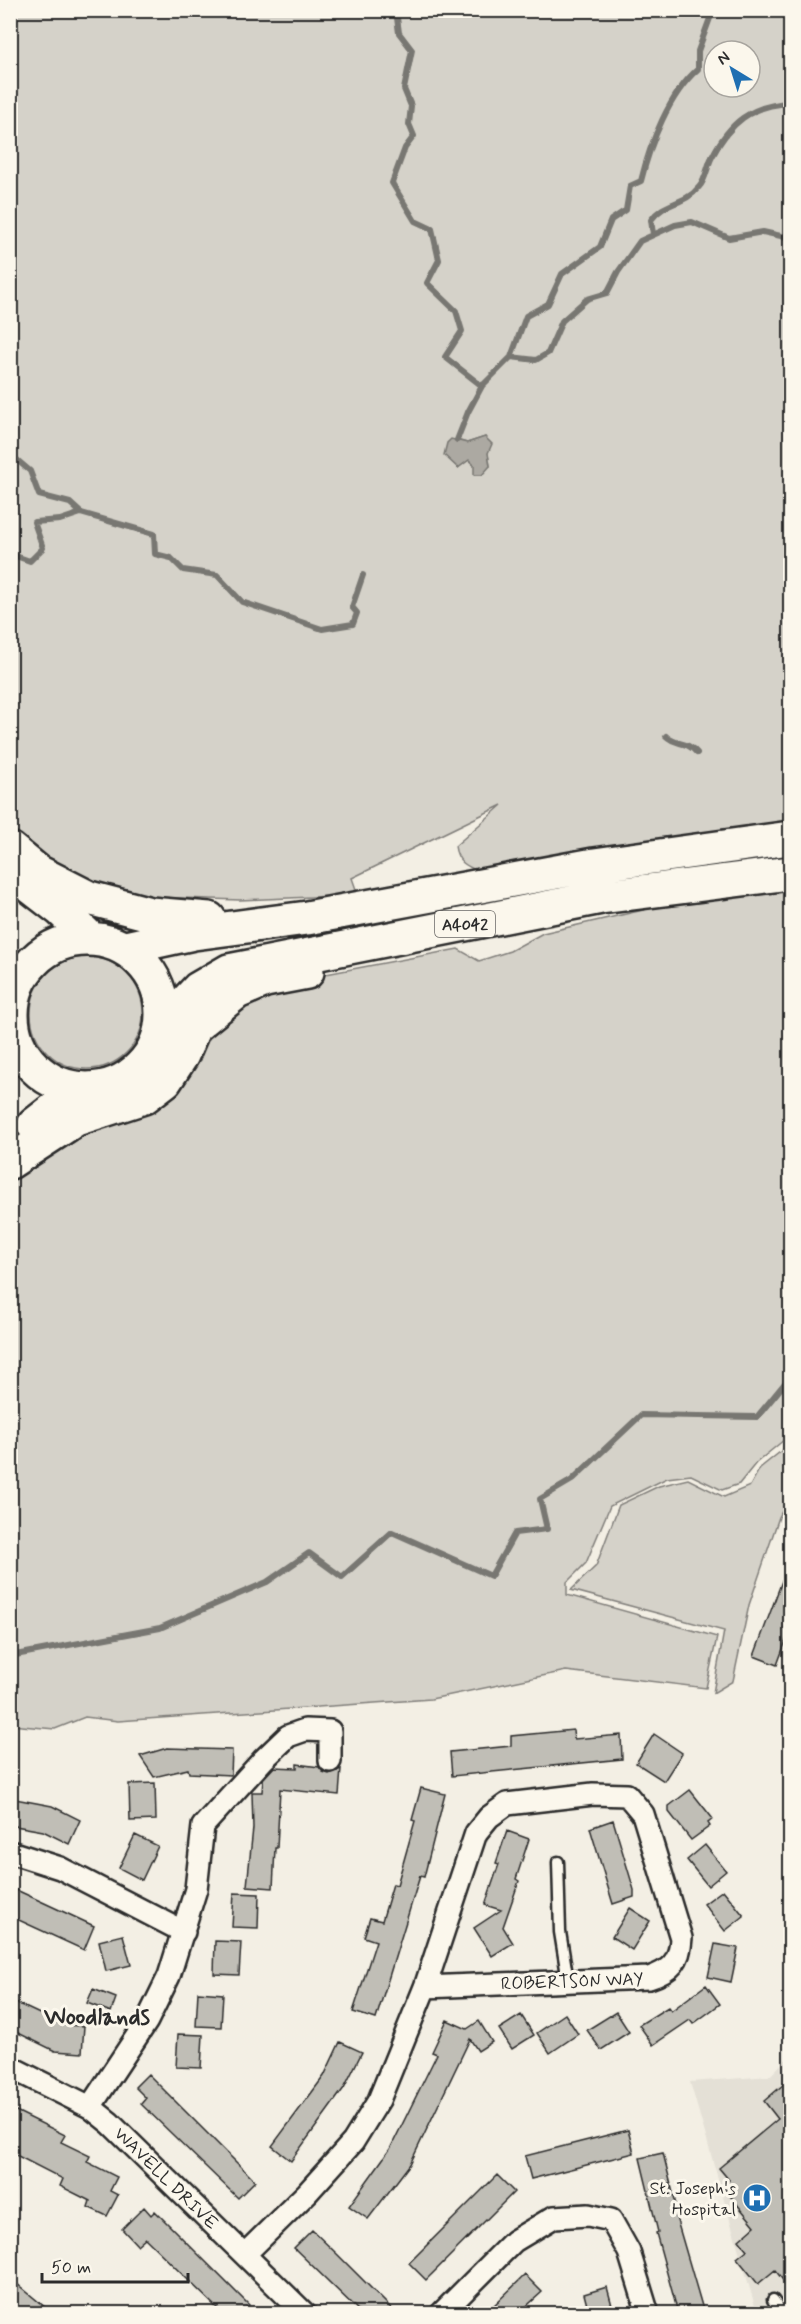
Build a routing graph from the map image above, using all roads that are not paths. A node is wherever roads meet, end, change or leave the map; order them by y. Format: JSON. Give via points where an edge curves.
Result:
{"nodes":[{"id":1,"x":790,"y":838,"type":"edge"},
{"id":2,"x":10,"y":849,"type":"edge"},
{"id":3,"x":10,"y":866,"type":"edge"},
{"id":4,"x":790,"y":873,"type":"edge"},
{"id":5,"x":267,"y":923,"type":"junction"},
{"id":6,"x":90,"y":938,"type":"junction"},
{"id":7,"x":390,"y":940,"type":"junction"},
{"id":8,"x":124,"y":948,"type":"junction"},
{"id":9,"x":12,"y":989,"type":"edge"},
{"id":10,"x":162,"y":1028,"type":"junction"},
{"id":11,"x":12,"y":1033,"type":"edge"},
{"id":12,"x":80,"y":1089,"type":"junction"},
{"id":13,"x":10,"y":1144,"type":"edge"},
{"id":14,"x":10,"y":1162,"type":"edge"},
{"id":15,"x":330,"y":1761,"type":"dead end"},
{"id":16,"x":10,"y":1852,"type":"edge"},
{"id":17,"x":558,"y":1862,"type":"dead end"},
{"id":18,"x":184,"y":1932,"type":"junction"},
{"id":19,"x":568,"y":1981,"type":"junction"},
{"id":20,"x":425,"y":1987,"type":"junction"},
{"id":21,"x":10,"y":2067,"type":"edge"},
{"id":22,"x":90,"y":2107,"type":"junction"},
{"id":23,"x":245,"y":2254,"type":"junction"},
{"id":24,"x":773,"y":2300,"type":"dead end"},
{"id":25,"x":305,"y":2313,"type":"edge"},
{"id":26,"x":441,"y":2313,"type":"edge"},
{"id":27,"x":648,"y":2313,"type":"edge"},
{"id":28,"x":783,"y":2313,"type":"edge"}],
"edges":[{"from":1,"to":5,"type":"main road","number":"A4042","via":[[594,865]]},
{"from":2,"to":5,"type":"main road","number":"A4042","via":[[38,872],[89,898],[150,914]]},
{"from":3,"to":6,"type":"main road"},
{"from":4,"to":7,"type":"main road","number":"A4042","via":[[601,897]]},
{"from":5,"to":8,"type":"main road","number":"A4042"},
{"from":6,"to":8,"type":"main road"},
{"from":6,"to":9,"type":"main road","via":[[65,941],[43,953]]},
{"from":7,"to":10,"type":"main road","number":"A4042","via":[[229,970],[198,989]]},
{"from":7,"to":14,"type":"main road","via":[[343,963],[265,980],[237,992],[194,1027],[165,1081],[144,1097],[76,1119]]},
{"from":8,"to":10,"type":"main road","via":[[143,962],[156,982],[162,1004]]},
{"from":9,"to":11,"type":"main road"},
{"from":10,"to":12,"type":"main road","via":[[141,1067],[102,1088]]},
{"from":11,"to":12,"type":"main road","via":[[37,1070],[57,1083]]},
{"from":12,"to":13,"type":"main road"},
{"from":15,"to":18,"type":"street","via":[[330,1731],[305,1730],[288,1736],[203,1827],[196,1889]]},
{"from":16,"to":18,"type":"street","via":[[60,1868]]},
{"from":17,"to":19,"type":"lane","via":[[560,1932]]},
{"from":18,"to":22,"type":"street","via":[[169,1976],[147,2021]]},
{"from":19,"to":20,"type":"street","name":"ROBERTSON WAY"},
{"from":19,"to":20,"type":"street","name":"ROBERTSON WAY","via":[[649,1978],[675,1964],[681,1951],[681,1938],[643,1814],[627,1795],[593,1794],[507,1804],[489,1817],[476,1833]]},
{"from":20,"to":23,"type":"street","name":"ROBERTSON WAY","via":[[379,2100],[353,2142]]},
{"from":21,"to":22,"type":"street","name":"WAVELL DRIVE"},
{"from":22,"to":23,"type":"street","name":"WAVELL DRIVE"},
{"from":23,"to":25,"type":"street","name":"WAVELL DRIVE"},
{"from":24,"to":28,"type":"lane"},
{"from":26,"to":27,"type":"street","via":[[514,2241],[554,2217],[588,2215],[611,2220],[629,2252]]}]}
